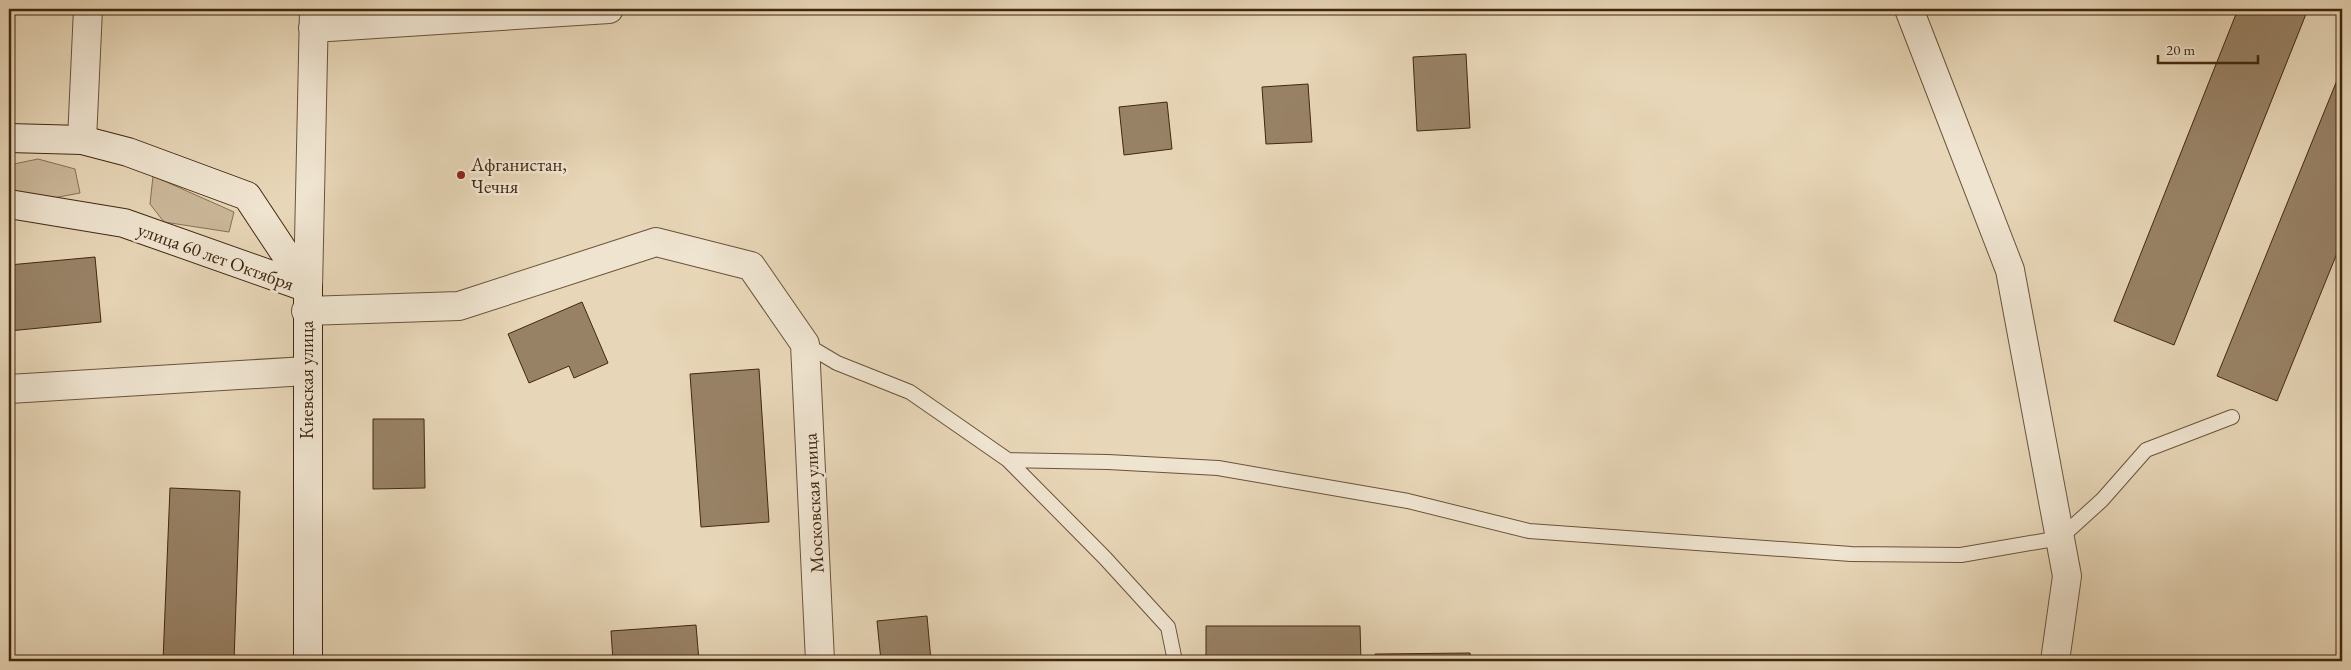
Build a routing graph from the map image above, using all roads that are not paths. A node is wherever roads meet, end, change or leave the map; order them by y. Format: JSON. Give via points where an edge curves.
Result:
{"nodes":[{"id":1,"x":88,"y":9,"type":"edge"},
{"id":2,"x":609,"y":9,"type":"edge"},
{"id":3,"x":1909,"y":9,"type":"edge"},
{"id":4,"x":314,"y":18,"type":"edge"},
{"id":5,"x":9,"y":138,"type":"edge"},
{"id":6,"x":82,"y":140,"type":"junction"},
{"id":7,"x":9,"y":204,"type":"edge"},
{"id":8,"x":307,"y":300,"type":"junction"},
{"id":9,"x":805,"y":344,"type":"junction"},
{"id":10,"x":306,"y":371,"type":"junction"},
{"id":11,"x":9,"y":390,"type":"edge"},
{"id":12,"x":2232,"y":417,"type":"dead end"},
{"id":13,"x":1008,"y":460,"type":"junction"},
{"id":14,"x":2060,"y":538,"type":"junction"},
{"id":15,"x":308,"y":661,"type":"edge"},
{"id":16,"x":820,"y":661,"type":"edge"},
{"id":17,"x":1175,"y":661,"type":"edge"},
{"id":18,"x":2055,"y":661,"type":"edge"}],
"edges":[{"from":1,"to":6,"type":"street"},
{"from":2,"to":4,"type":"street"},
{"from":3,"to":14,"type":"street","via":[[2010,270]]},
{"from":4,"to":8,"type":"street","name":"Киевская улица"},
{"from":5,"to":6,"type":"street","name":"улица 60 лет Октября"},
{"from":6,"to":8,"type":"street","name":"улица 60 лет Октября","via":[[128,152],[247,196]]},
{"from":7,"to":8,"type":"street","name":"улица 60 лет Октября","via":[[124,223]]},
{"from":8,"to":9,"type":"street","via":[[459,306],[656,242],[751,266]]},
{"from":8,"to":10,"type":"street","name":"Киевская улица"},
{"from":9,"to":13,"type":"lane","via":[[837,363],[910,392]]},
{"from":9,"to":16,"type":"street","name":"Московская улица"},
{"from":10,"to":11,"type":"street"},
{"from":10,"to":15,"type":"street","name":"Киевская улица"},
{"from":12,"to":14,"type":"lane","via":[[2146,450],[2102,500]]},
{"from":13,"to":14,"type":"lane","via":[[1218,468],[1408,501],[1529,531],[1869,555],[1961,556]]},
{"from":13,"to":17,"type":"lane","via":[[1168,626]]},
{"from":14,"to":18,"type":"street","via":[[2068,576]]}]}
